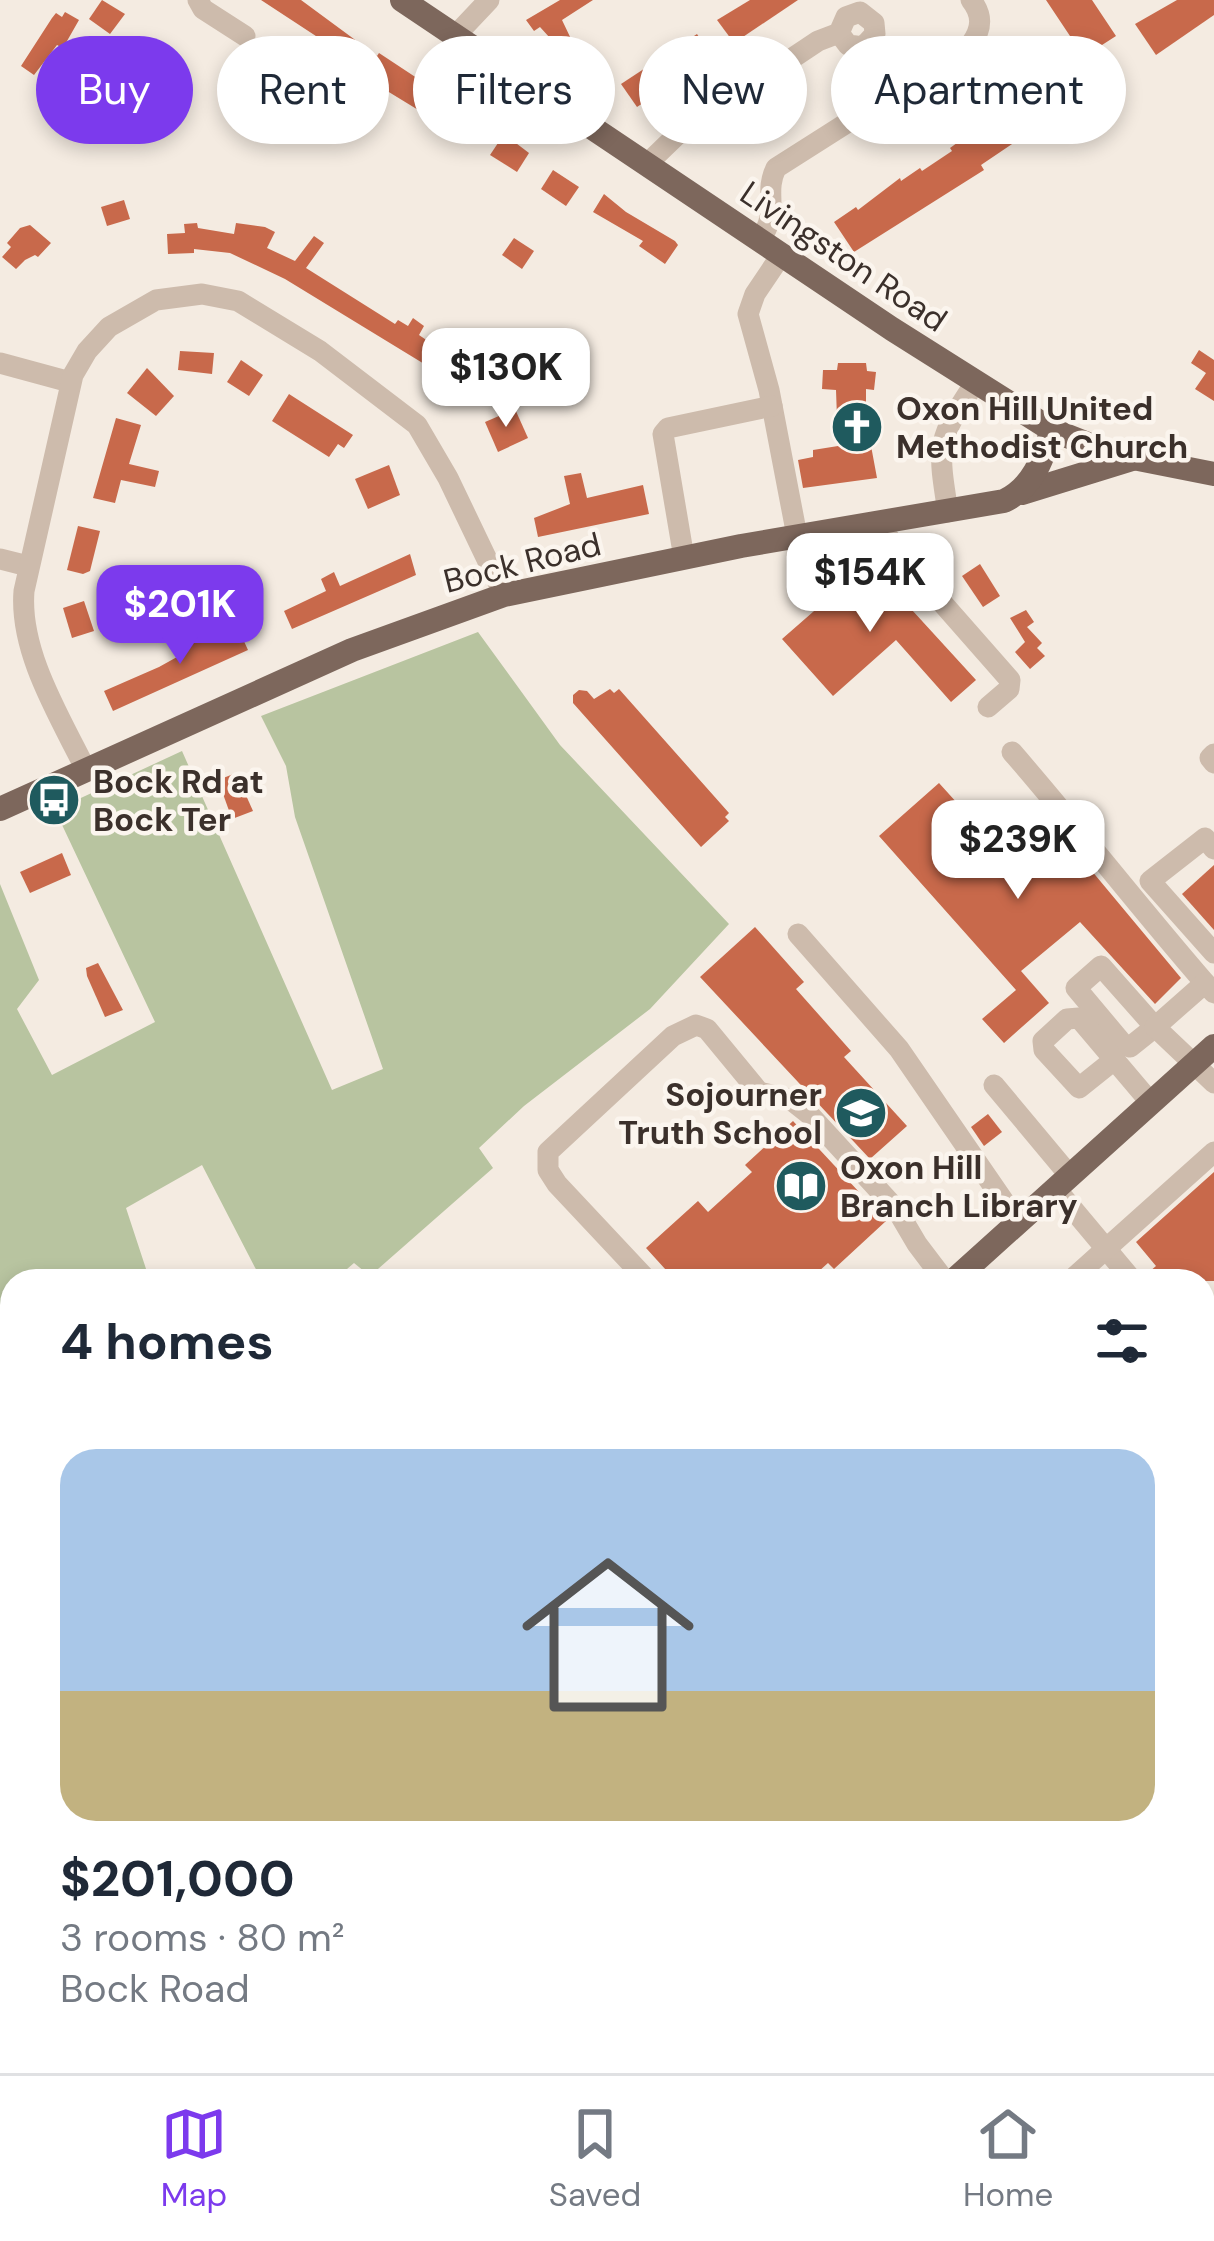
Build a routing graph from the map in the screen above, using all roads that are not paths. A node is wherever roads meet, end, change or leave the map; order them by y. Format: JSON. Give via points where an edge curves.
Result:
{"nodes":[{"id":1,"x":198,"y":0,"type":"edge"},
{"id":2,"x":402,"y":0,"type":"edge"},
{"id":3,"x":489,"y":0,"type":"edge"},
{"id":4,"x":971,"y":0,"type":"edge"},
{"id":5,"x":840,"y":16,"type":"edge"},
{"id":6,"x":244,"y":36,"type":"edge"},
{"id":7,"x":455,"y":36,"type":"joint"},
{"id":8,"x":615,"y":143,"type":"edge"},
{"id":9,"x":646,"y":164,"type":"junction"},
{"id":10,"x":771,"y":247,"type":"junction"},
{"id":11,"x":0,"y":363,"type":"edge"},
{"id":12,"x":70,"y":382,"type":"junction"},
{"id":13,"x":975,"y":382,"type":"junction"},
{"id":14,"x":772,"y":406,"type":"junction"},
{"id":15,"x":1052,"y":430,"type":"junction"},
{"id":16,"x":1132,"y":458,"type":"junction"},
{"id":17,"x":1214,"y":474,"type":"edge"},
{"id":18,"x":1020,"y":494,"type":"junction"},
{"id":19,"x":948,"y":512,"type":"junction"},
{"id":20,"x":879,"y":523,"type":"junction"},
{"id":21,"x":796,"y":536,"type":"junction"},
{"id":22,"x":684,"y":558,"type":"junction"},
{"id":23,"x":0,"y":559,"type":"edge"},
{"id":24,"x":28,"y":566,"type":"junction"},
{"id":25,"x":504,"y":596,"type":"junction"},
{"id":26,"x":988,"y":707,"type":"dead end"},
{"id":27,"x":1012,"y":752,"type":"dead end"},
{"id":28,"x":86,"y":770,"type":"junction"},
{"id":29,"x":0,"y":809,"type":"edge"},
{"id":30,"x":1214,"y":849,"type":"edge"},
{"id":31,"x":798,"y":934,"type":"dead end"},
{"id":32,"x":1214,"y":953,"type":"edge"},
{"id":33,"x":1210,"y":988,"type":"edge"},
{"id":34,"x":1205,"y":1054,"type":"edge"},
{"id":35,"x":1114,"y":1060,"type":"dead end"},
{"id":36,"x":1214,"y":1083,"type":"edge"},
{"id":37,"x":994,"y":1085,"type":"dead end"},
{"id":38,"x":1151,"y":1103,"type":"junction"},
{"id":39,"x":1214,"y":1152,"type":"edge"},
{"id":40,"x":1063,"y":1182,"type":"junction"},
{"id":41,"x":1018,"y":1222,"type":"junction"},
{"id":42,"x":1106,"y":1249,"type":"junction"},
{"id":43,"x":637,"y":1269,"type":"edge"},
{"id":44,"x":938,"y":1269,"type":"edge"},
{"id":45,"x":963,"y":1269,"type":"edge"},
{"id":46,"x":1084,"y":1269,"type":"edge"},
{"id":47,"x":1123,"y":1269,"type":"edge"}],
"edges":[{"from":1,"to":6,"type":"street"},
{"from":2,"to":7,"type":"main road","name":"Livingston Road"},
{"from":3,"to":7,"type":"street"},
{"from":4,"to":10,"type":"street","via":[[980,24],[966,49],[776,168]]},
{"from":5,"to":9,"type":"street","via":[[818,41],[676,135]]},
{"from":8,"to":9,"type":"main road","name":"Livingston Road"},
{"from":9,"to":10,"type":"main road","name":"Livingston Road"},
{"from":10,"to":13,"type":"main road","name":"Livingston Road"},
{"from":10,"to":14,"type":"street","via":[[748,314]]},
{"from":11,"to":12,"type":"street"},
{"from":12,"to":24,"type":"street"},
{"from":12,"to":25,"type":"street","via":[[100,336],[140,307],[202,293],[238,301],[417,425]]},
{"from":13,"to":15,"type":"main road","name":"Livingston Road"},
{"from":13,"to":19,"type":"street","via":[[939,445]]},
{"from":14,"to":21,"type":"street"},
{"from":14,"to":22,"type":"street","via":[[663,434]]},
{"from":15,"to":16,"type":"main road","name":"Livingston Road"},
{"from":15,"to":18,"type":"main road"},
{"from":16,"to":17,"type":"main road","name":"Livingston Road"},
{"from":16,"to":18,"type":"main road","name":"Bock Road"},
{"from":18,"to":19,"type":"main road","name":"Bock Road"},
{"from":19,"to":20,"type":"main road","name":"Bock Road"},
{"from":20,"to":21,"type":"main road","name":"Bock Road"},
{"from":20,"to":26,"type":"street","via":[[1010,680]]},
{"from":21,"to":22,"type":"main road","name":"Bock Road"},
{"from":22,"to":25,"type":"main road","name":"Bock Road"},
{"from":23,"to":24,"type":"street"},
{"from":24,"to":28,"type":"street","via":[[26,632]]},
{"from":25,"to":28,"type":"main road","name":"Bock Road","via":[[352,650]]},
{"from":27,"to":33,"type":"street"},
{"from":28,"to":29,"type":"main road","name":"Bock Road"},
{"from":30,"to":32,"type":"street","via":[[1204,838],[1150,881]]},
{"from":31,"to":41,"type":"street","via":[[899,1049]]},
{"from":33,"to":34,"type":"street","via":[[1155,1027]]},
{"from":34,"to":36,"type":"street"},
{"from":34,"to":38,"type":"main road"},
{"from":35,"to":38,"type":"street"},
{"from":37,"to":40,"type":"street"},
{"from":38,"to":40,"type":"main road"},
{"from":39,"to":42,"type":"street"},
{"from":40,"to":41,"type":"main road"},
{"from":40,"to":42,"type":"street"},
{"from":41,"to":45,"type":"main road"},
{"from":42,"to":46,"type":"street"},
{"from":42,"to":47,"type":"street"},
{"from":43,"to":44,"type":"street","via":[[557,1184],[548,1152],[696,1025],[759,1092],[790,1099],[809,1114],[897,1210]]}]}
